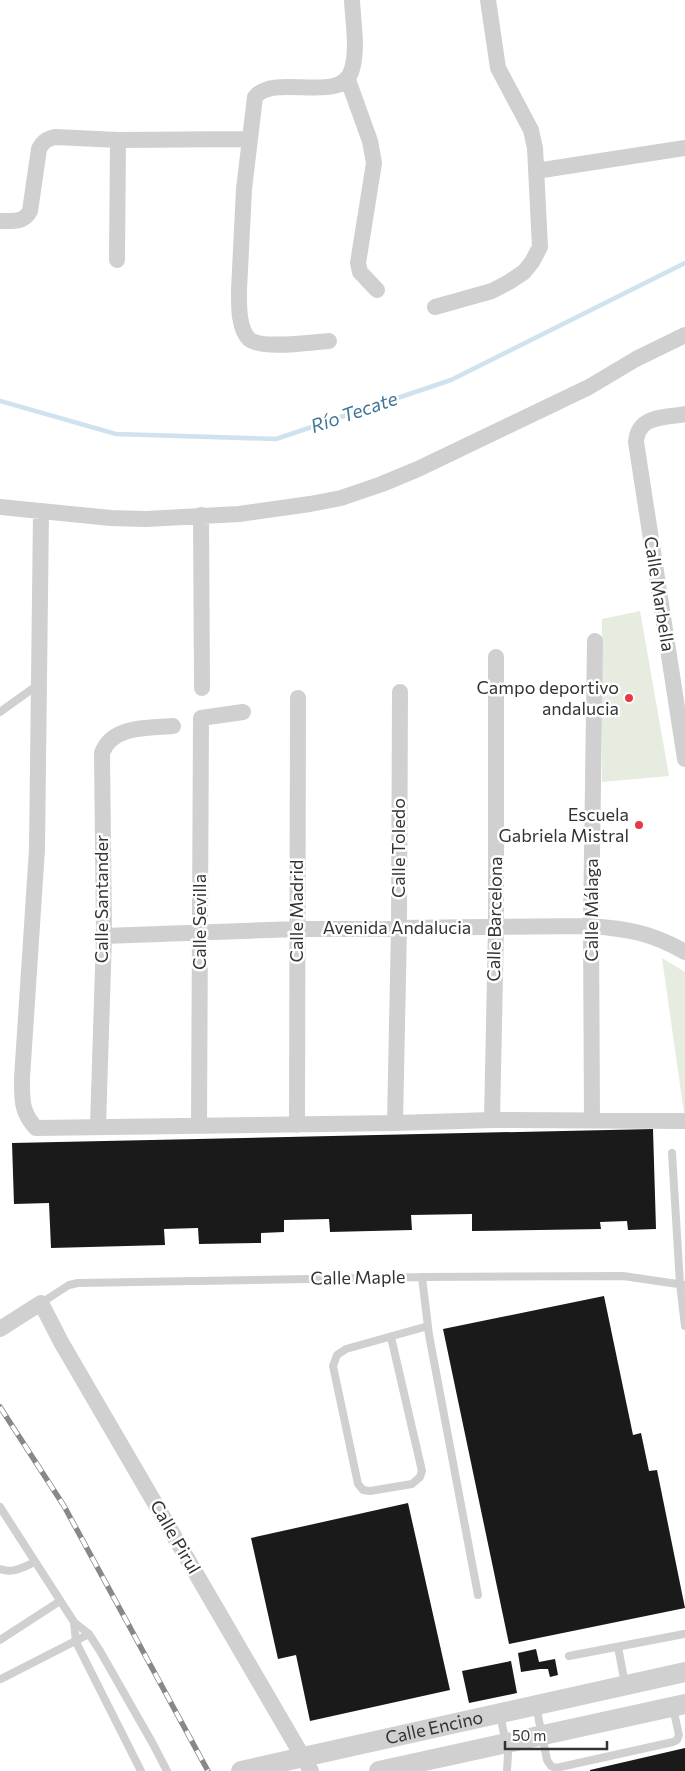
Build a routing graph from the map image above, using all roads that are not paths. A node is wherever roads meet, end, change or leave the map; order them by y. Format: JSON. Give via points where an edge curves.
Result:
{"nodes":[{"id":1,"x":352,"y":0,"type":"edge"},
{"id":2,"x":488,"y":0,"type":"edge"},
{"id":3,"x":348,"y":80,"type":"junction"},
{"id":4,"x":118,"y":140,"type":"junction"},
{"id":5,"x":249,"y":140,"type":"junction"},
{"id":6,"x":685,"y":148,"type":"edge"},
{"id":7,"x":536,"y":171,"type":"junction"},
{"id":8,"x":0,"y":221,"type":"edge"},
{"id":9,"x":117,"y":260,"type":"dead end"},
{"id":10,"x":377,"y":290,"type":"dead end"},
{"id":11,"x":435,"y":308,"type":"dead end"},
{"id":12,"x":685,"y":336,"type":"edge"},
{"id":13,"x":329,"y":341,"type":"dead end"},
{"id":14,"x":685,"y":414,"type":"edge"},
{"id":15,"x":0,"y":507,"type":"edge"},
{"id":16,"x":41,"y":512,"type":"junction"},
{"id":17,"x":201,"y":516,"type":"junction"},
{"id":18,"x":595,"y":641,"type":"dead end"},
{"id":19,"x":496,"y":657,"type":"dead end"},
{"id":20,"x":39,"y":684,"type":"junction"},
{"id":21,"x":202,"y":688,"type":"dead end"},
{"id":22,"x":400,"y":692,"type":"dead end"},
{"id":23,"x":298,"y":698,"type":"dead end"},
{"id":24,"x":681,"y":707,"type":"edge"},
{"id":25,"x":0,"y":712,"type":"edge"},
{"id":26,"x":243,"y":712,"type":"dead end"},
{"id":27,"x":174,"y":726,"type":"dead end"},
{"id":28,"x":685,"y":759,"type":"edge"},
{"id":29,"x":591,"y":926,"type":"junction"},
{"id":30,"x":399,"y":928,"type":"junction"},
{"id":31,"x":496,"y":928,"type":"junction"},
{"id":32,"x":297,"y":929,"type":"junction"},
{"id":33,"x":200,"y":933,"type":"junction"},
{"id":34,"x":104,"y":936,"type":"junction"},
{"id":35,"x":685,"y":952,"type":"edge"},
{"id":36,"x":492,"y":1120,"type":"junction"},
{"id":37,"x":592,"y":1120,"type":"junction"},
{"id":38,"x":685,"y":1121,"type":"edge"},
{"id":39,"x":395,"y":1124,"type":"junction"},
{"id":40,"x":297,"y":1125,"type":"junction"},
{"id":41,"x":98,"y":1126,"type":"junction"},
{"id":42,"x":199,"y":1126,"type":"junction"},
{"id":43,"x":672,"y":1153,"type":"dead end"},
{"id":44,"x":422,"y":1277,"type":"junction"},
{"id":45,"x":682,"y":1285,"type":"edge"},
{"id":46,"x":41,"y":1303,"type":"junction"},
{"id":47,"x":428,"y":1326,"type":"junction"},
{"id":48,"x":685,"y":1326,"type":"edge"},
{"id":49,"x":0,"y":1329,"type":"edge"},
{"id":50,"x":390,"y":1337,"type":"junction"},
{"id":51,"x":0,"y":1507,"type":"edge"},
{"id":52,"x":35,"y":1562,"type":"junction"},
{"id":53,"x":0,"y":1569,"type":"edge"},
{"id":54,"x":478,"y":1595,"type":"dead end"},
{"id":55,"x":60,"y":1602,"type":"junction"},
{"id":56,"x":74,"y":1622,"type":"junction"},
{"id":57,"x":89,"y":1634,"type":"junction"},
{"id":58,"x":684,"y":1634,"type":"edge"},
{"id":59,"x":0,"y":1640,"type":"edge"},
{"id":60,"x":76,"y":1642,"type":"junction"},
{"id":61,"x":618,"y":1647,"type":"junction"},
{"id":62,"x":569,"y":1656,"type":"dead end"},
{"id":63,"x":685,"y":1672,"type":"edge"},
{"id":64,"x":1,"y":1679,"type":"edge"},
{"id":65,"x":625,"y":1686,"type":"junction"},
{"id":66,"x":679,"y":1705,"type":"edge"},
{"id":67,"x":536,"y":1706,"type":"junction"},
{"id":68,"x":500,"y":1714,"type":"junction"},
{"id":69,"x":542,"y":1734,"type":"junction"},
{"id":70,"x":506,"y":1742,"type":"junction"},
{"id":71,"x":307,"y":1765,"type":"edge"},
{"id":72,"x":141,"y":1771,"type":"edge"},
{"id":73,"x":166,"y":1771,"type":"edge"},
{"id":74,"x":241,"y":1771,"type":"edge"},
{"id":75,"x":379,"y":1771,"type":"edge"},
{"id":76,"x":507,"y":1771,"type":"edge"}],
"edges":[{"from":1,"to":3,"type":"street","via":[[354,56]]},
{"from":2,"to":7,"type":"street","via":[[498,68],[531,130]]},
{"from":3,"to":5,"type":"street","via":[[327,87],[273,87],[262,91],[255,97]]},
{"from":3,"to":10,"type":"street","via":[[370,141],[374,163],[358,263],[360,272]]},
{"from":4,"to":5,"type":"street"},
{"from":4,"to":8,"type":"street","via":[[55,137],[42,142],[28,216],[22,220]]},
{"from":4,"to":9,"type":"street"},
{"from":5,"to":13,"type":"street","via":[[239,290],[243,328],[249,339],[258,343]]},
{"from":6,"to":7,"type":"street"},
{"from":7,"to":11,"type":"street","via":[[540,246],[532,262],[524,272],[492,291]]},
{"from":12,"to":17,"type":"street","via":[[551,406],[382,484],[341,498],[310,504]]},
{"from":14,"to":24,"type":"street","name":"Calle Marbella","via":[[649,420],[638,429],[636,442]]},
{"from":15,"to":16,"type":"street"},
{"from":16,"to":17,"type":"street","via":[[146,519]]},
{"from":16,"to":20,"type":"street"},
{"from":17,"to":21,"type":"street"},
{"from":18,"to":29,"type":"street","name":"Calle Málaga"},
{"from":19,"to":31,"type":"street","name":"Calle Barcelona"},
{"from":20,"to":25,"type":"lane"},
{"from":20,"to":41,"type":"street","via":[[37,849],[22,1098],[28,1119],[36,1128]]},
{"from":22,"to":30,"type":"street","name":"Calle Toledo"},
{"from":23,"to":32,"type":"street","name":"Calle Madrid"},
{"from":24,"to":28,"type":"street","name":"Calle Marbella"},
{"from":26,"to":33,"type":"street","name":"Calle Sevilla","via":[[201,718]]},
{"from":27,"to":34,"type":"street","name":"Calle Santander","via":[[120,733],[107,743],[102,754]]},
{"from":29,"to":31,"type":"street","name":"Avenida Andalucia"},
{"from":29,"to":35,"type":"street","name":"Avenida Andalucia","via":[[648,934]]},
{"from":29,"to":37,"type":"street","name":"Calle Málaga"},
{"from":30,"to":31,"type":"street","name":"Avenida Andalucia"},
{"from":30,"to":32,"type":"street","name":"Avenida Andalucia"},
{"from":30,"to":39,"type":"street","name":"Calle Toledo"},
{"from":31,"to":36,"type":"street","name":"Calle Barcelona"},
{"from":32,"to":33,"type":"street","name":"Avenida Andalucia"},
{"from":32,"to":40,"type":"street","name":"Calle Madrid"},
{"from":33,"to":34,"type":"street","name":"Avenida Andalucia"},
{"from":33,"to":42,"type":"street","name":"Calle Sevilla"},
{"from":34,"to":41,"type":"street","name":"Calle Santander"},
{"from":36,"to":37,"type":"street"},
{"from":36,"to":39,"type":"street"},
{"from":37,"to":38,"type":"street"},
{"from":39,"to":40,"type":"street"},
{"from":40,"to":42,"type":"street"},
{"from":41,"to":42,"type":"street"},
{"from":43,"to":45,"type":"lane"},
{"from":44,"to":45,"type":"lane","name":"Calle Maple","via":[[624,1276]]},
{"from":44,"to":46,"type":"lane","name":"Calle Maple","via":[[78,1283],[69,1285]]},
{"from":44,"to":47,"type":"lane"},
{"from":45,"to":48,"type":"lane"},
{"from":46,"to":49,"type":"street"},
{"from":46,"to":71,"type":"street","name":"Calle Pirul"},
{"from":47,"to":50,"type":"lane"},
{"from":47,"to":54,"type":"lane"},
{"from":50,"to":50,"type":"lane","via":[[346,1349],[337,1355],[332,1366],[358,1484],[363,1490],[412,1484],[420,1478],[422,1471]]},
{"from":51,"to":52,"type":"lane"},
{"from":52,"to":53,"type":"lane","via":[[16,1570]]},
{"from":52,"to":55,"type":"lane"},
{"from":55,"to":56,"type":"lane"},
{"from":55,"to":59,"type":"lane"},
{"from":56,"to":57,"type":"lane"},
{"from":56,"to":60,"type":"lane"},
{"from":57,"to":60,"type":"lane"},
{"from":57,"to":73,"type":"lane"},
{"from":58,"to":61,"type":"lane"},
{"from":60,"to":64,"type":"lane"},
{"from":60,"to":72,"type":"lane"},
{"from":61,"to":62,"type":"lane"},
{"from":61,"to":65,"type":"lane"},
{"from":63,"to":65,"type":"street","name":"Calle Encino"},
{"from":65,"to":67,"type":"street","name":"Calle Encino"},
{"from":66,"to":69,"type":"street","name":"Calle Encino"},
{"from":66,"to":69,"type":"lane","via":[[677,1740],[556,1768],[547,1760]]},
{"from":67,"to":68,"type":"street","name":"Calle Encino"},
{"from":67,"to":69,"type":"lane"},
{"from":68,"to":70,"type":"lane"},
{"from":68,"to":71,"type":"street","name":"Calle Encino"},
{"from":69,"to":70,"type":"street","name":"Calle Encino"},
{"from":70,"to":75,"type":"street","name":"Calle Encino"},
{"from":70,"to":76,"type":"lane"},
{"from":71,"to":74,"type":"street","name":"Calle Encino"}]}
